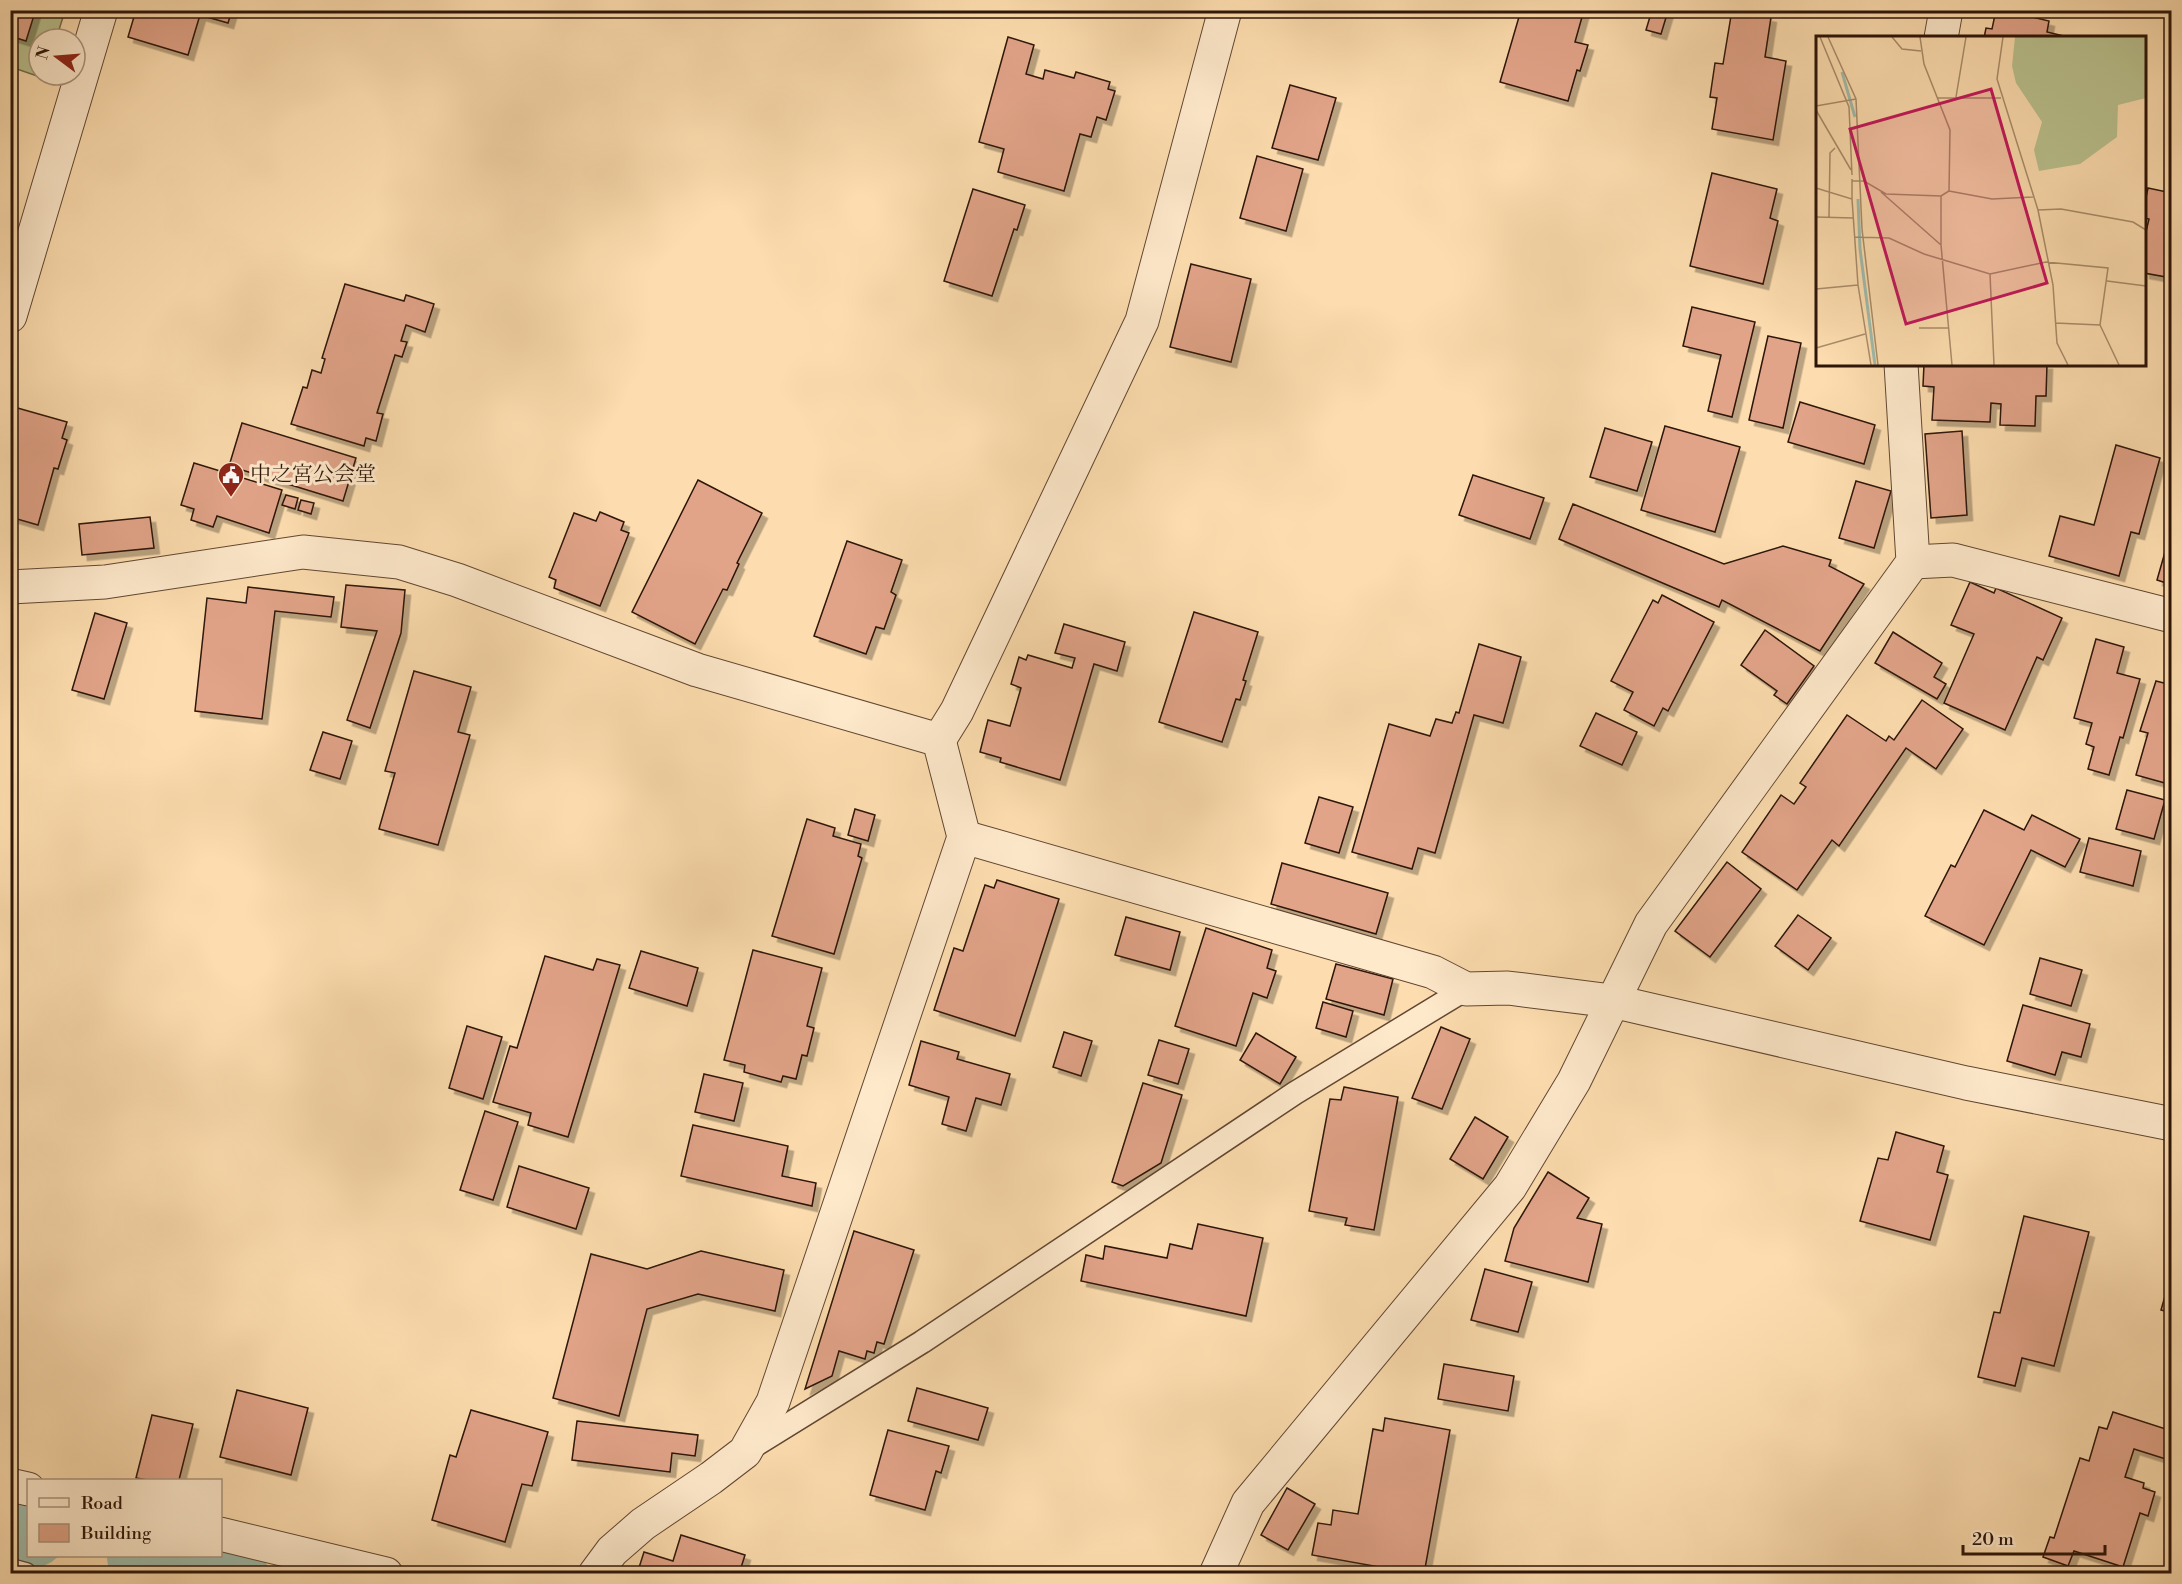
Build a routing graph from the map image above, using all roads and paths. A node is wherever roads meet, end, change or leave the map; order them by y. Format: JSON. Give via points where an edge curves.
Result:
{"nodes":[{"id":1,"x":101,"y":10,"type":"edge"},
{"id":2,"x":1225,"y":10,"type":"edge"},
{"id":3,"x":1946,"y":10,"type":"edge"},
{"id":4,"x":1941,"y":36,"type":"edge"},
{"id":5,"x":10,"y":316,"type":"edge"},
{"id":6,"x":1901,"y":366,"type":"edge"},
{"id":7,"x":1913,"y":562,"type":"junction"},
{"id":8,"x":10,"y":587,"type":"edge"},
{"id":9,"x":2172,"y":616,"type":"edge"},
{"id":10,"x":939,"y":740,"type":"junction"},
{"id":11,"x":964,"y":837,"type":"junction"},
{"id":12,"x":1466,"y":989,"type":"junction"},
{"id":13,"x":1612,"y":1001,"type":"junction"},
{"id":14,"x":2172,"y":1124,"type":"edge"},
{"id":15,"x":745,"y":1452,"type":"junction"},
{"id":16,"x":10,"y":1485,"type":"edge"},
{"id":17,"x":27,"y":1489,"type":"edge"},
{"id":18,"x":222,"y":1534,"type":"edge"},
{"id":19,"x":10,"y":1570,"type":"edge"},
{"id":20,"x":25,"y":1574,"type":"edge"},
{"id":21,"x":386,"y":1574,"type":"edge"},
{"id":22,"x":595,"y":1574,"type":"edge"},
{"id":23,"x":1216,"y":1574,"type":"edge"}],
"edges":[{"from":1,"to":5,"type":"street"},
{"from":2,"to":10,"type":"street","via":[[1142,321],[963,701]]},
{"from":3,"to":4,"type":"street"},
{"from":6,"to":7,"type":"street"},
{"from":7,"to":9,"type":"street","via":[[1953,560]]},
{"from":7,"to":13,"type":"street","via":[[1651,924]]},
{"from":8,"to":10,"type":"street","via":[[105,582],[303,552],[399,562],[697,670]]},
{"from":10,"to":11,"type":"street"},
{"from":11,"to":12,"type":"street","via":[[1433,972]]},
{"from":11,"to":15,"type":"street","via":[[773,1402]]},
{"from":12,"to":13,"type":"street","via":[[1508,988]]},
{"from":12,"to":15,"type":"lane","via":[[1295,1093],[922,1342]]},
{"from":13,"to":14,"type":"street","via":[[1965,1083]]},
{"from":13,"to":23,"type":"street","via":[[1574,1081],[1510,1187],[1248,1503]]},
{"from":15,"to":22,"type":"street","via":[[643,1524],[612,1551]]},
{"from":16,"to":17,"type":"street"},
{"from":18,"to":21,"type":"street"},
{"from":19,"to":20,"type":"lane"}]}
